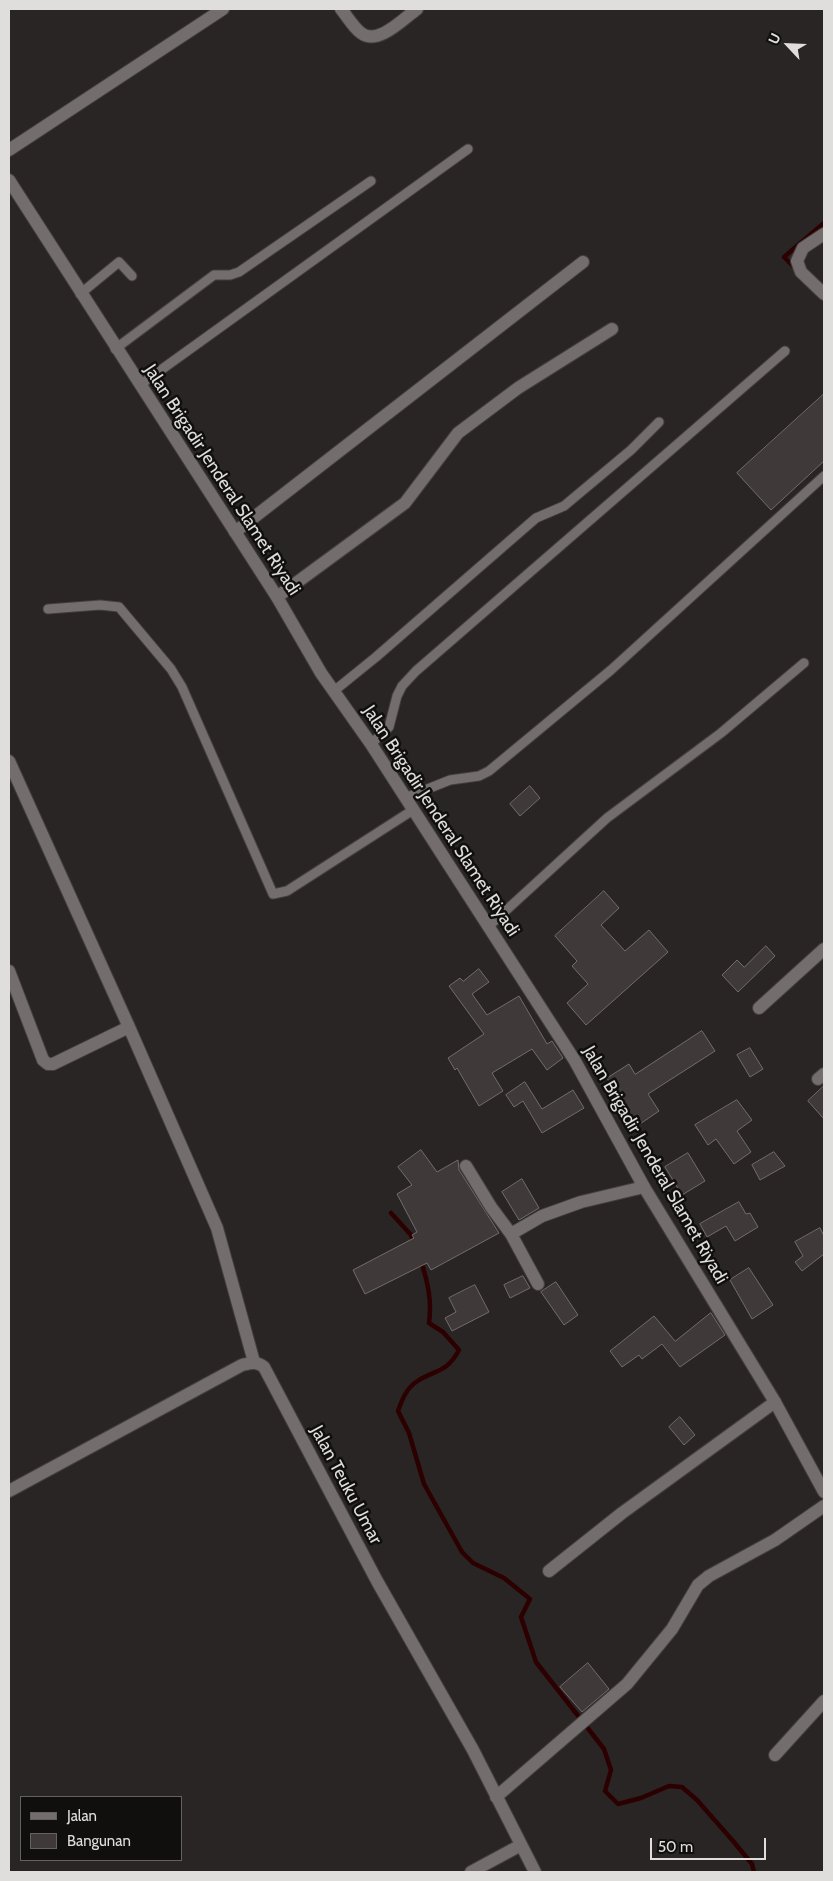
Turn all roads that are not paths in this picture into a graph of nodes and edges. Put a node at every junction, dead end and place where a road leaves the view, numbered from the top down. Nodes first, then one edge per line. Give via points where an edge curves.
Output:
1 (223, 9) edge
2 (341, 9) edge
3 (417, 9) edge
4 (468, 149) dead end
5 (9, 150) edge
6 (9, 180) edge
7 (371, 181) dead end
8 (824, 234) edge
9 (583, 262) dead end
10 (132, 276) dead end
11 (80, 294) junction
12 (824, 294) edge
13 (612, 329) dead end
14 (115, 349) junction
15 (785, 352) dead end
16 (140, 384) junction
17 (659, 422) dead end
18 (824, 476) edge
19 (235, 532) junction
20 (276, 597) junction
21 (48, 609) dead end
22 (804, 663) dead end
23 (334, 691) junction
24 (371, 744) junction
25 (9, 761) edge
26 (12, 776) edge
27 (405, 798) junction
28 (413, 810) junction
29 (490, 926) junction
30 (823, 952) edge
31 (9, 971) edge
32 (759, 1008) dead end
33 (129, 1027) junction
34 (466, 1166) dead end
35 (644, 1187) junction
36 (511, 1234) junction
37 (538, 1284) dead end
38 (254, 1362) junction
39 (775, 1402) junction
40 (9, 1491) edge
41 (824, 1492) edge
42 (824, 1506) edge
43 (549, 1571) dead end
44 (824, 1701) edge
45 (775, 1755) dead end
46 (496, 1797) junction
47 (521, 1845) junction
48 (471, 1872) edge
49 (535, 1872) edge

1 - 5 street
2 - 3 street via 360,33 371,38 380,36
4 - 16 lane
6 - 11 street, Jalan Brigadir Jenderal Slamet Riyadi
7 - 14 lane via 239,272 214,275
8 - 12 street via 803,248 796,261 801,272
9 - 19 street
10 - 11 lane via 119,262
11 - 14 street, Jalan Brigadir Jenderal Slamet Riyadi
13 - 20 street via 477,418 446,447 405,502
14 - 16 street, Jalan Brigadir Jenderal Slamet Riyadi
15 - 24 lane via 416,671 397,696 389,727
16 - 19 street, Jalan Brigadir Jenderal Slamet Riyadi
17 - 23 lane via 564,506 536,518
18 - 27 lane via 611,670 489,771 479,776 450,780
19 - 20 street, Jalan Brigadir Jenderal Slamet Riyadi
20 - 23 street, Jalan Brigadir Jenderal Slamet Riyadi
21 - 28 lane via 100,605 120,607 171,669 182,687 273,894 287,890
22 - 29 lane via 722,733 607,818
23 - 24 street, Jalan Brigadir Jenderal Slamet Riyadi
24 - 27 street, Jalan Brigadir Jenderal Slamet Riyadi
25 - 26 street
26 - 33 street
27 - 28 street, Jalan Brigadir Jenderal Slamet Riyadi
28 - 29 street, Jalan Brigadir Jenderal Slamet Riyadi
29 - 35 street, Jalan Brigadir Jenderal Slamet Riyadi via 575,1061
30 - 32 street
31 - 33 street via 43,1060 48,1064
33 - 38 street via 217,1228
34 - 36 street via 490,1207
35 - 36 street via 581,1202 542,1216
35 - 39 street, Jalan Brigadir Jenderal Slamet Riyadi
36 - 37 street
38 - 40 street via 242,1365
38 - 46 street, Jalan Teuku Umar via 264,1367
39 - 41 street, Jalan Brigadir Jenderal Slamet Riyadi
39 - 43 street via 622,1513
42 - 46 street via 775,1540 698,1585 672,1629 627,1684
44 - 45 street
46 - 47 street, Jalan Teuku Umar
47 - 48 street
47 - 49 street, Jalan Teuku Umar

